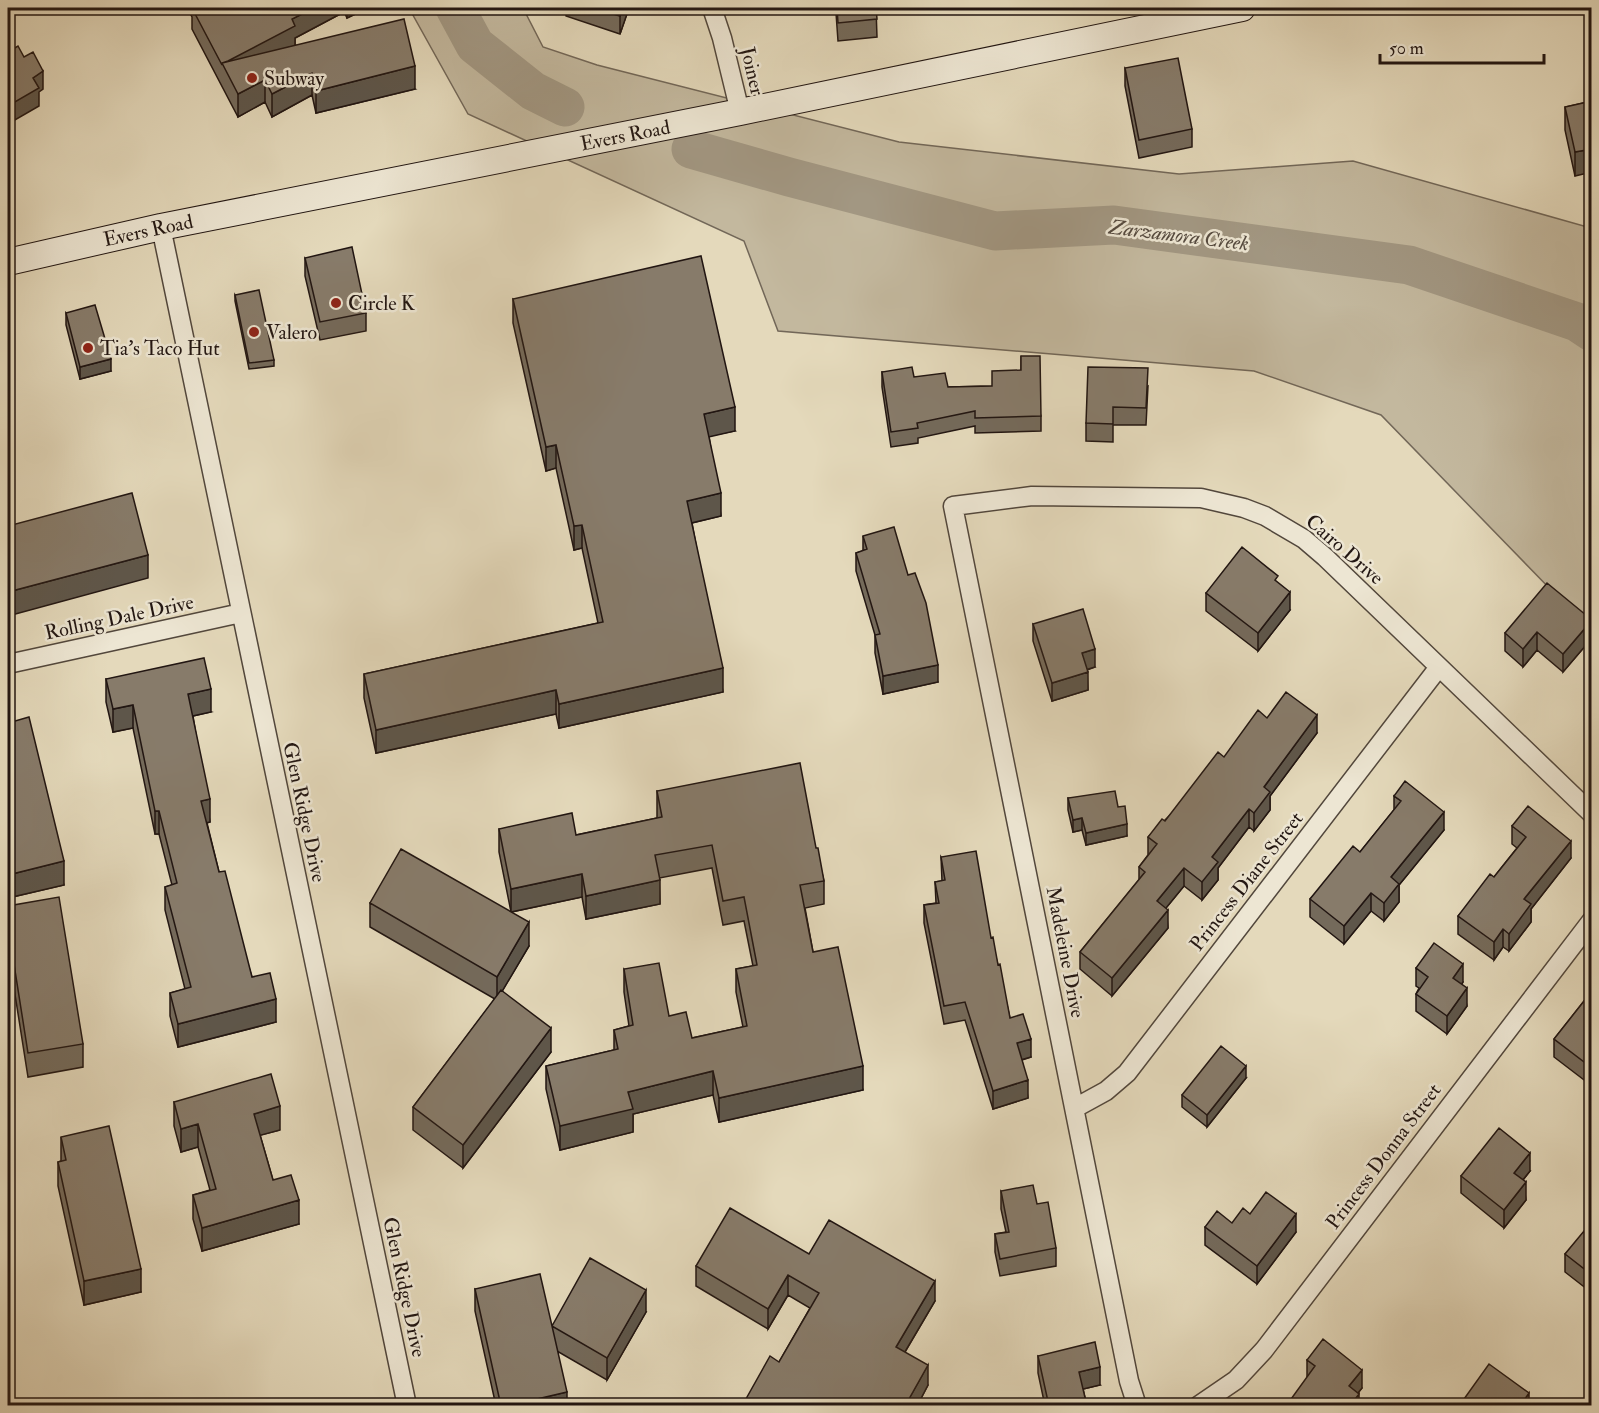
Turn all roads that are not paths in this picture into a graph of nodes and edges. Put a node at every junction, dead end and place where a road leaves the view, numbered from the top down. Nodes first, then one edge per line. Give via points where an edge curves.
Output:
1 (712, 8) edge
2 (1242, 8) edge
3 (740, 112) junction
4 (161, 227) junction
5 (8, 262) edge
6 (953, 506) joint
7 (241, 613) junction
8 (8, 664) edge
9 (1439, 667) junction
10 (1592, 814) edge
11 (1592, 920) edge
12 (1075, 1108) junction
13 (407, 1406) edge
14 (1137, 1406) edge
15 (1198, 1406) edge

1 - 3 street, Joiner
2 - 3 main road, Evers Road
3 - 4 main road, Evers Road
4 - 5 main road, Evers Road
4 - 7 street, Glen Ridge Drive
6 - 9 street, Cairo Drive via 1032,496 1201,498 1244,508 1304,539
6 - 12 street, Madeleine Drive
7 - 8 street, Rolling Dale Drive
7 - 13 street, Glen Ridge Drive
9 - 10 street, Cairo Drive
9 - 12 street, Princess Diane Street via 1127,1073 1106,1091
11 - 15 street, Princess Donna Street via 1264,1350 1236,1380
12 - 14 street, Madeleine Drive

